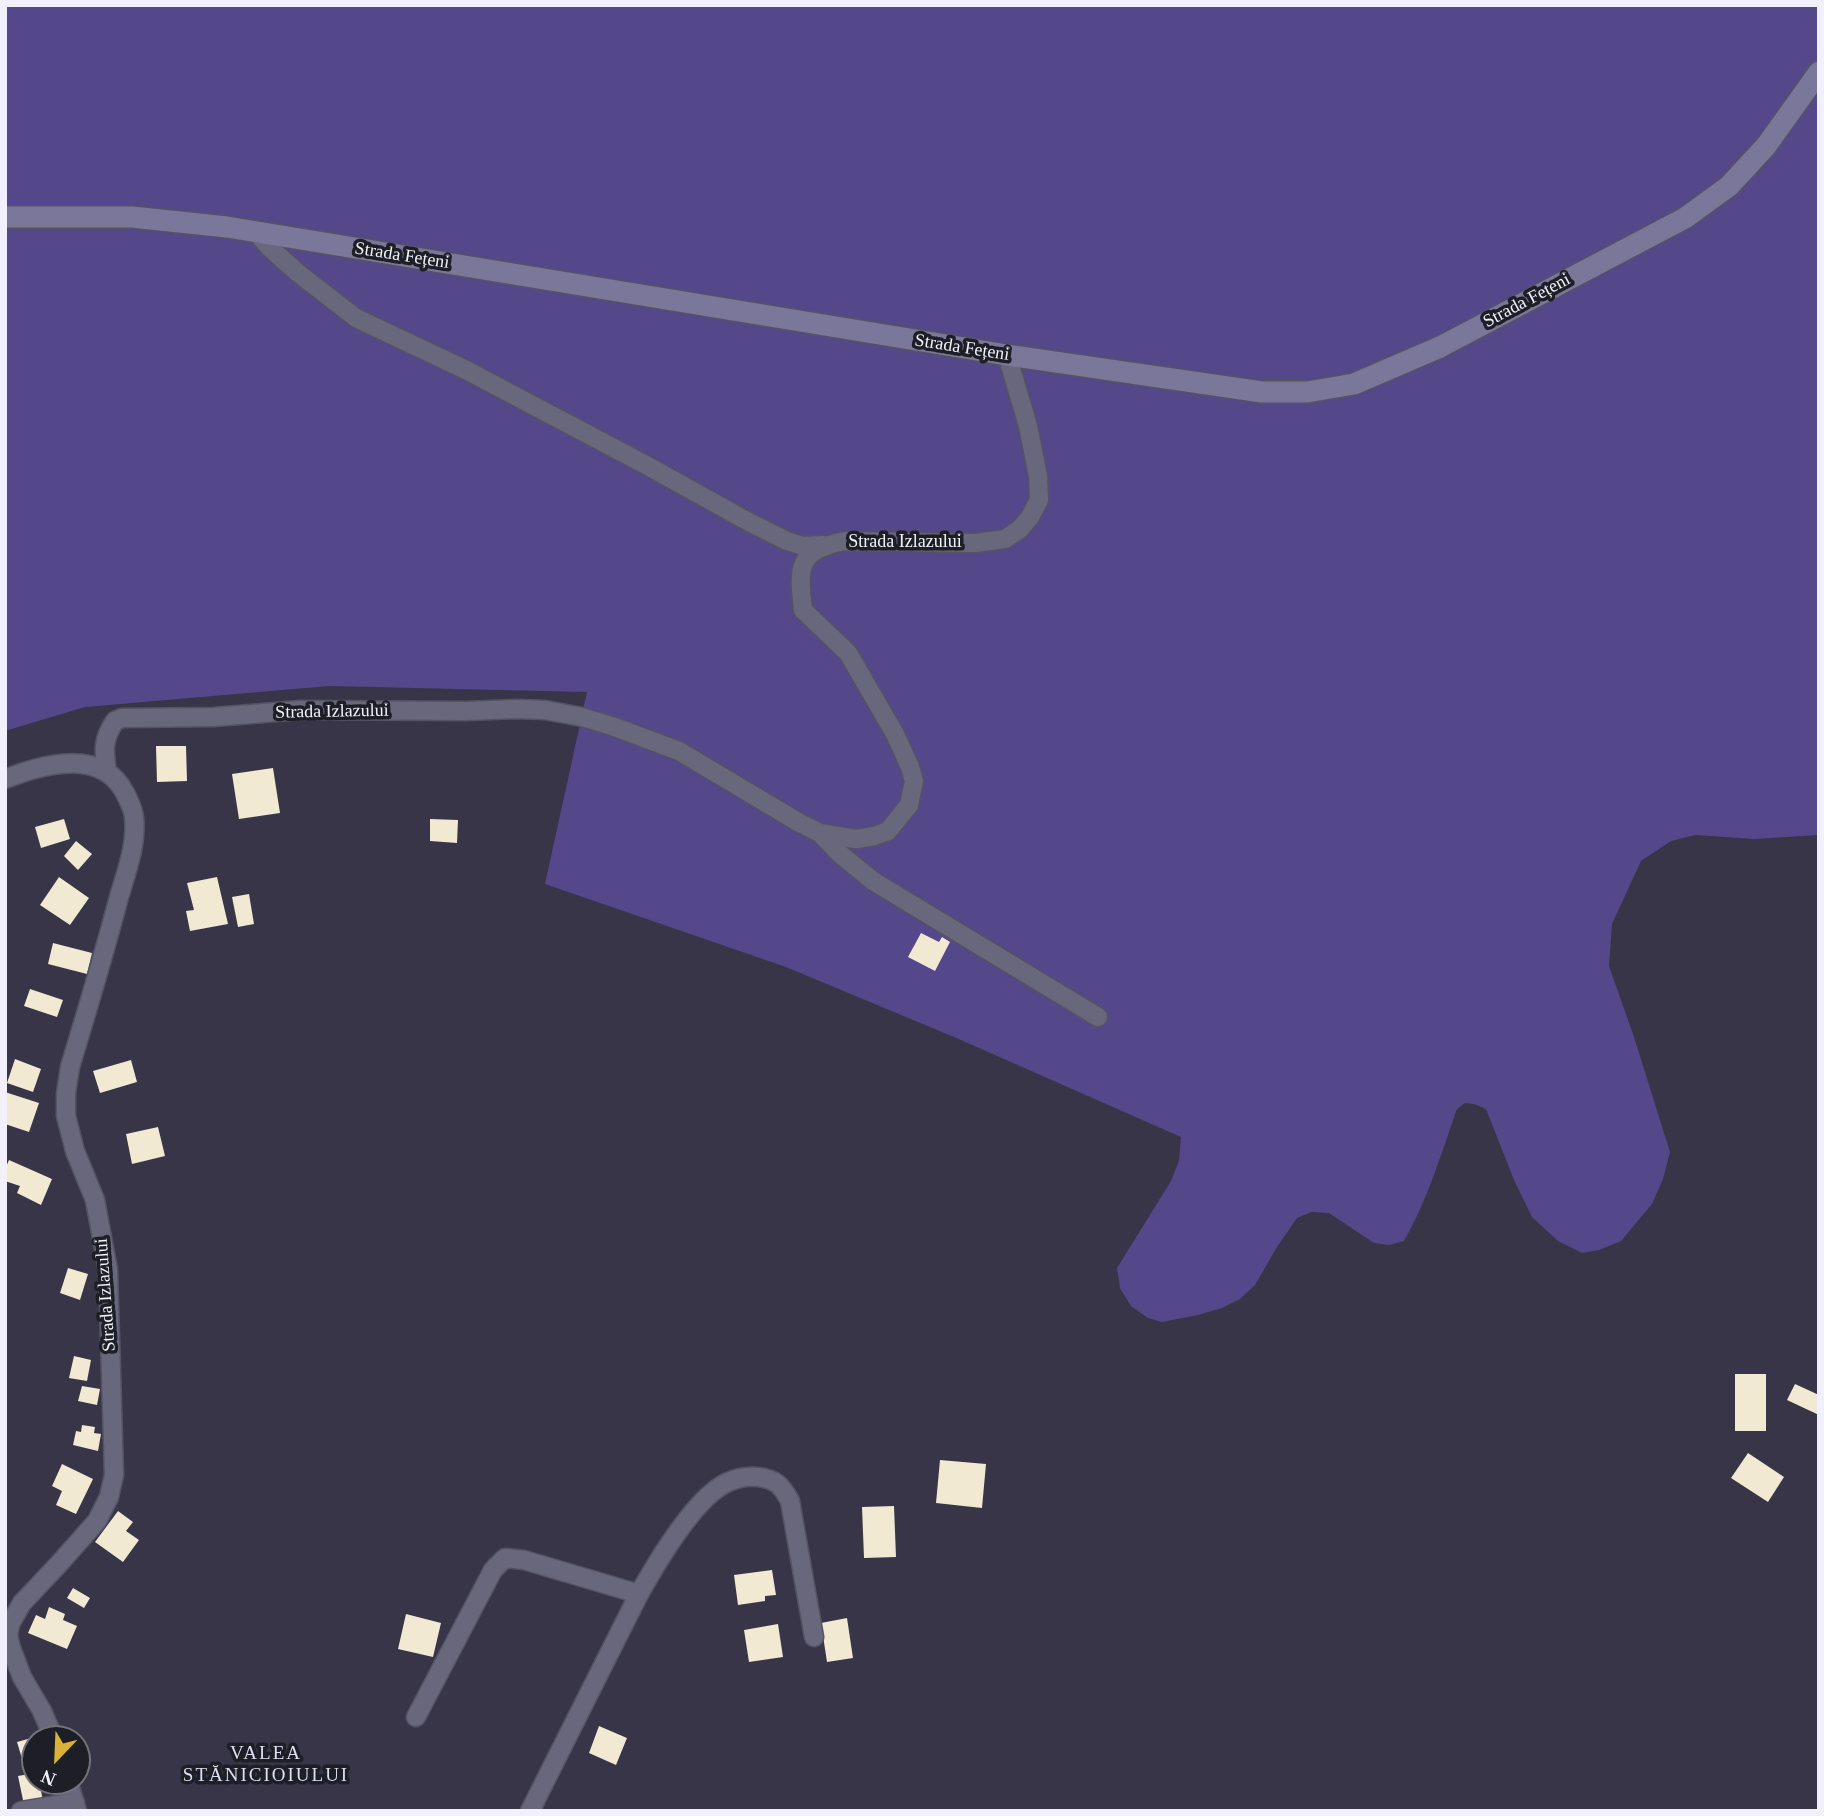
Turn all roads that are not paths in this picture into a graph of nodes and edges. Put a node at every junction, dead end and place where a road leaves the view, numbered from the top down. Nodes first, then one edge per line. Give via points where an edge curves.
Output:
1 (1819, 72) edge
2 (5, 217) edge
3 (255, 231) junction
4 (1007, 355) junction
5 (824, 545) junction
6 (107, 773) junction
7 (5, 779) edge
8 (820, 833) junction
9 (1098, 1017) dead end
10 (639, 1594) junction
11 (814, 1637) dead end
12 (416, 1717) dead end
13 (48, 1725) edge
14 (76, 1806) edge
15 (21, 1811) edge
16 (530, 1811) edge

1 - 4 street, Strada Fețeni via 1766,146 1729,186 1685,218 1440,347 1354,384 1307,393 1262,392
2 - 3 street, Strada Fețeni via 132,217
3 - 4 street, Strada Fețeni
3 - 5 street via 355,318 488,381 787,541
4 - 5 street, Strada Izlazului via 1038,476 1039,500 1020,529 1004,539 975,543 845,541
5 - 8 street, Strada Izlazului via 807,557 800,572 803,610 848,653 895,734 914,781 909,806 888,831 856,839
6 - 7 street via 84,763 28,770
6 - 8 street, Strada Izlazului via 105,738 122,718 204,718 301,710 545,710 612,726 679,751
6 - 13 street, Strada Izlazului via 121,785 130,802 135,818 133,837 70,1067 66,1116 95,1199 108,1270 114,1475 97,1521 22,1603 10,1624 10,1648
8 - 9 street via 873,881
10 - 11 street via 706,1498 726,1483 748,1476 768,1478 783,1488 790,1502
10 - 12 street via 524,1560 505,1559 493,1570
10 - 16 street
14 - 15 street

